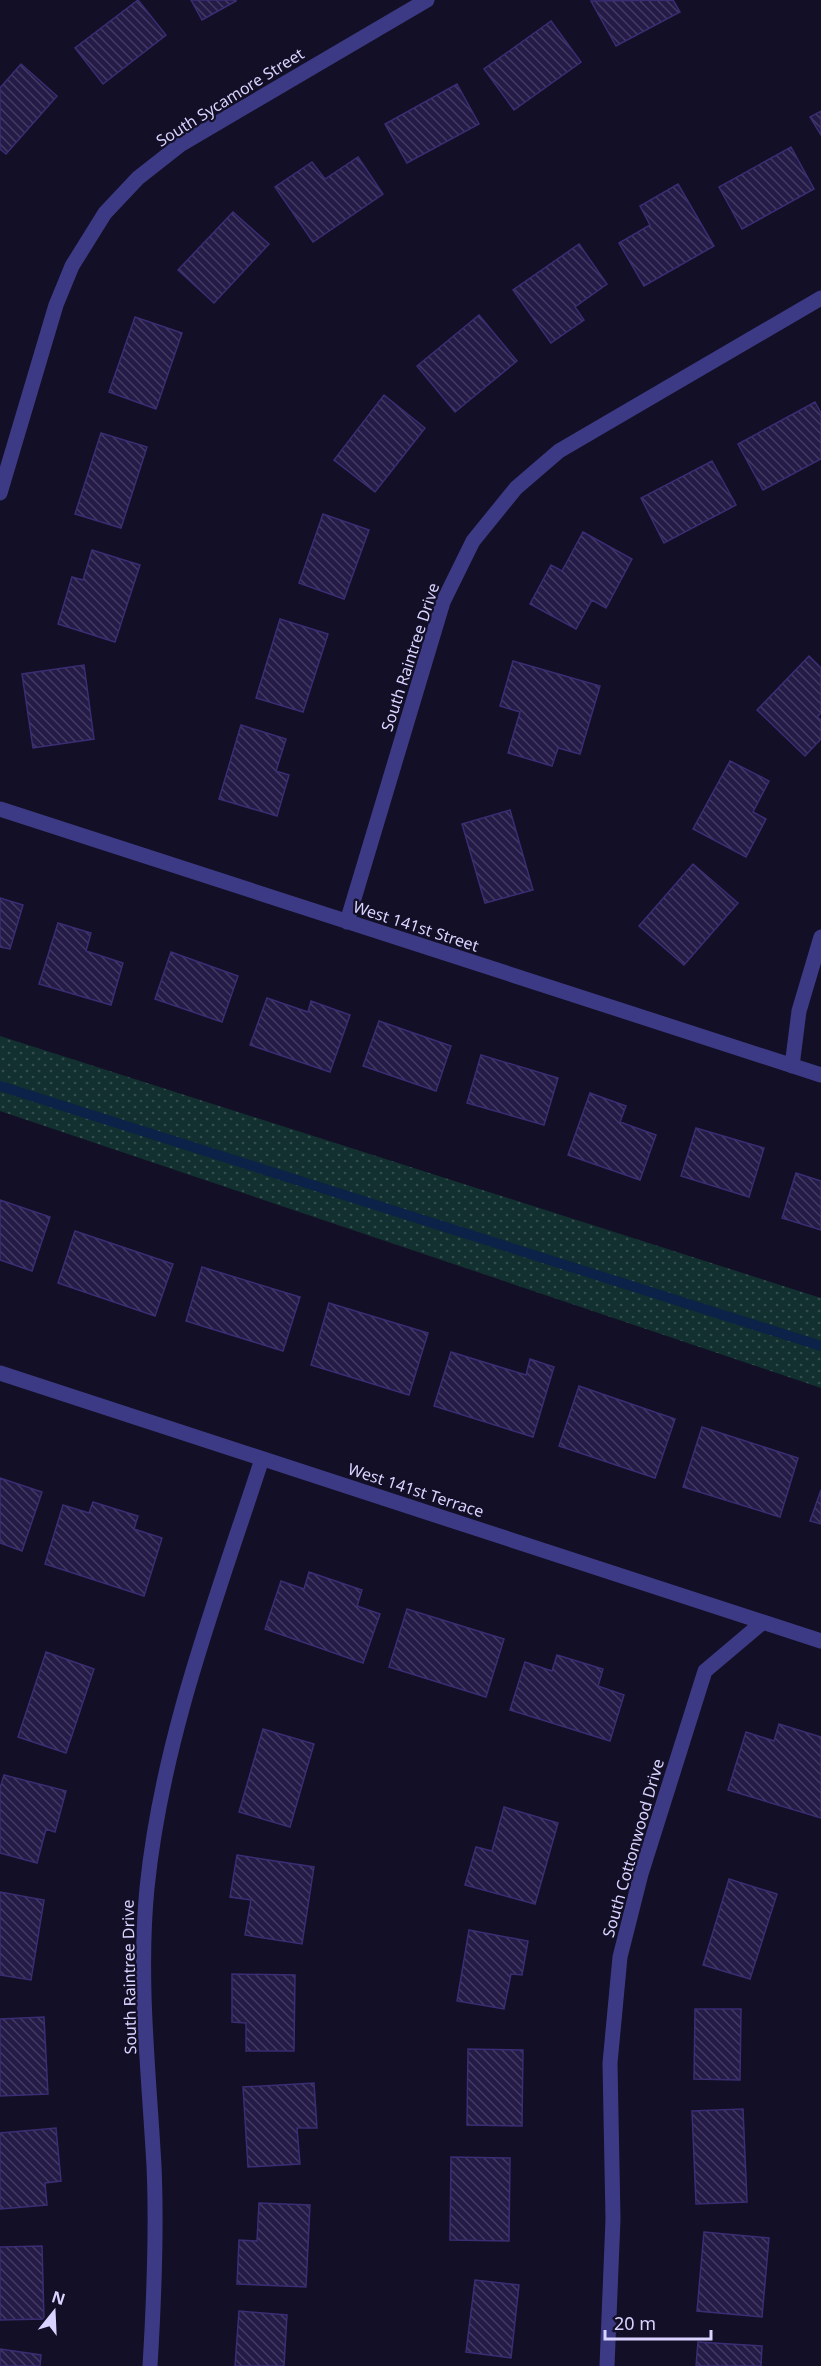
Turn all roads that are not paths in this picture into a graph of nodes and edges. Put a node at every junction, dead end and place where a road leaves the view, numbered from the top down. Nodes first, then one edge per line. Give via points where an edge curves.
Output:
1 (427, 0) edge
2 (821, 298) edge
3 (0, 493) edge
4 (0, 809) edge
5 (347, 922) junction
6 (821, 937) edge
7 (792, 1066) junction
8 (821, 1076) edge
9 (0, 1373) edge
10 (262, 1459) junction
11 (763, 1622) junction
12 (821, 1641) edge
13 (150, 2366) edge
14 (607, 2366) edge

1 - 3 street, South Sycamore Street via 180,146 138,178 105,213 72,266 56,305
2 - 5 street, South Raintree Drive via 559,451 516,488 473,541 443,602
4 - 5 street, West 141st Street
5 - 7 street, West 141st Street
6 - 7 street via 799,1011
7 - 8 street, West 141st Street
9 - 10 street, West 141st Terrace
10 - 11 street, West 141st Terrace
10 - 13 street, South Raintree Drive via 185,1695 161,1788 147,1890 144,1982 154,2170
11 - 12 street, West 141st Terrace
11 - 14 street, South Cottonwood Drive via 705,1671 641,1874 621,1957 610,2062 613,2219

